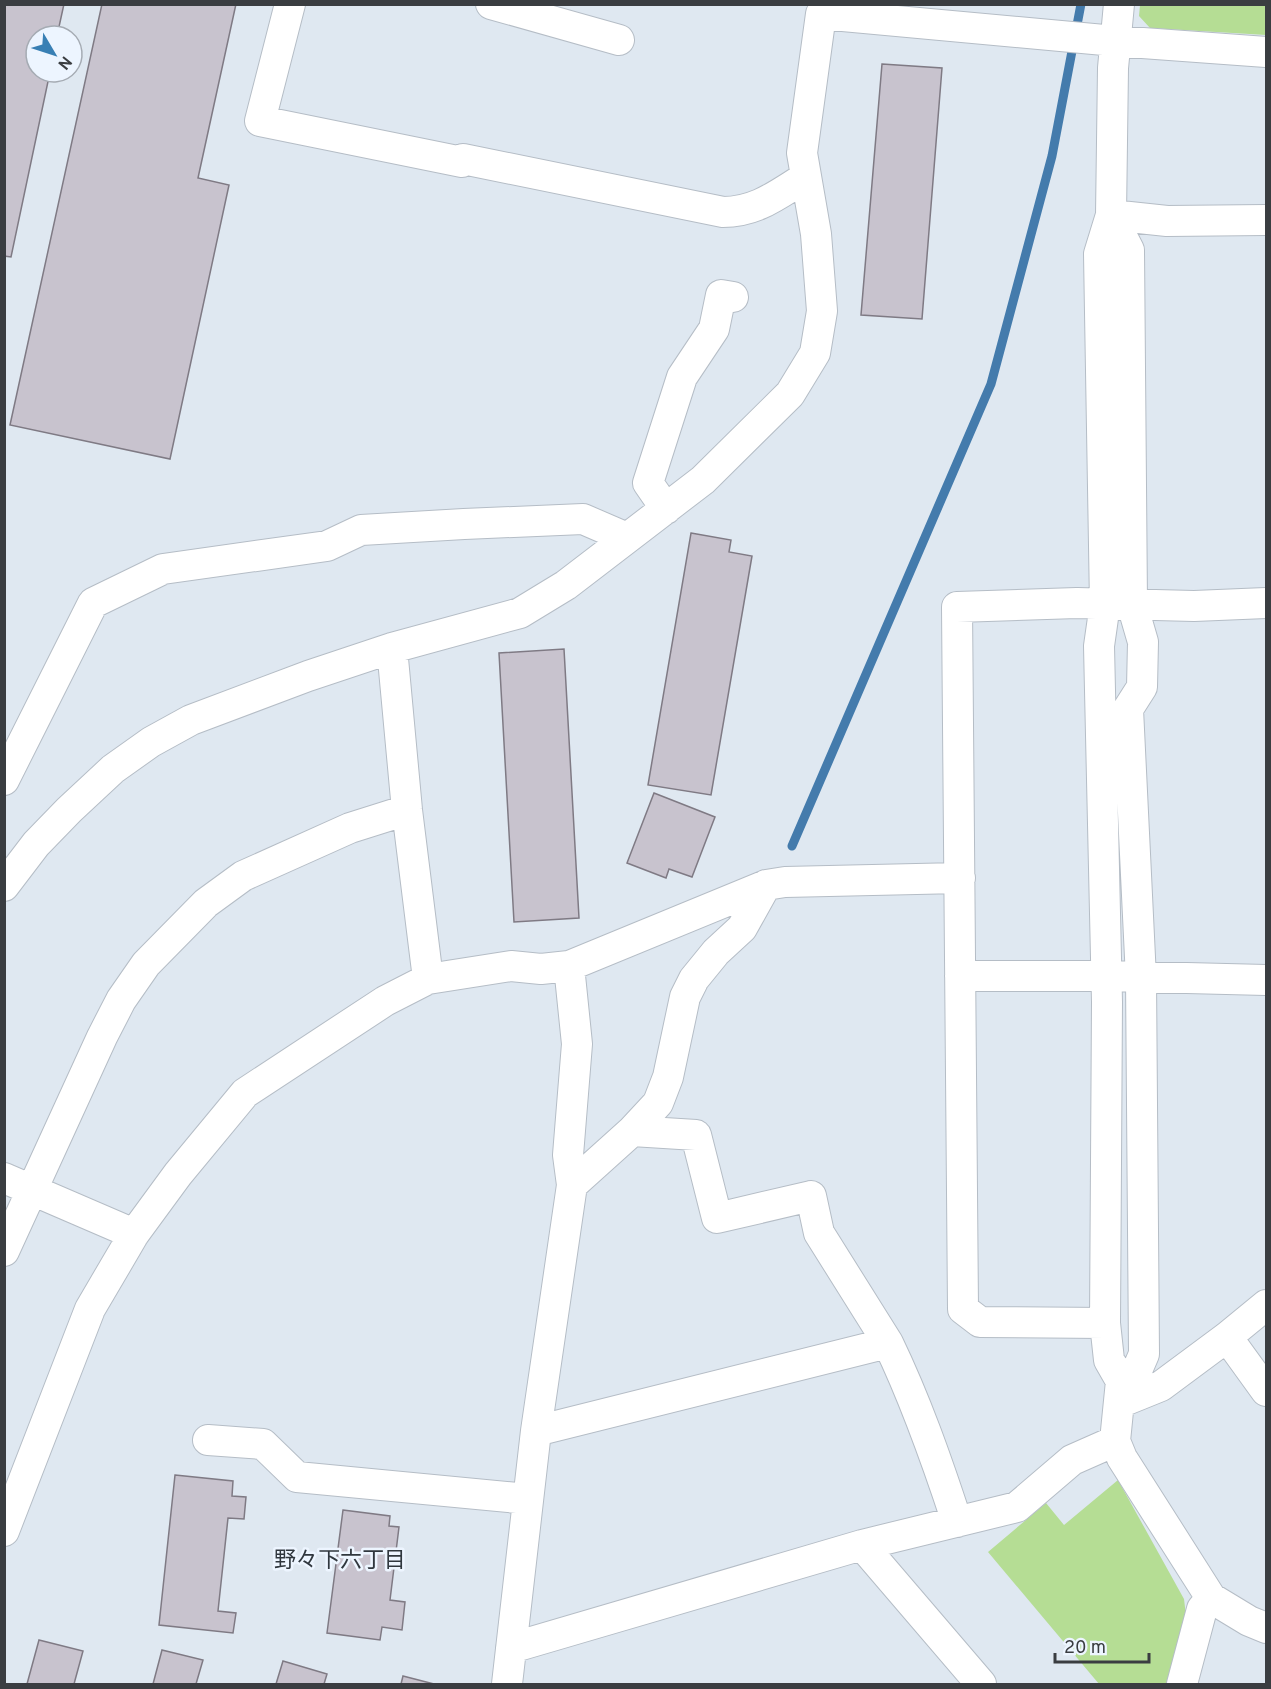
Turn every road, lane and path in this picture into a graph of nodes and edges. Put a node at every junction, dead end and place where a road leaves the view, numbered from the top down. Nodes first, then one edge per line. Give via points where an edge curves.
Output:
1 (290, 4) edge
2 (491, 4) edge
3 (1119, 4) edge
4 (822, 9) edge
5 (619, 40) dead end
6 (1115, 41) junction
7 (1266, 52) edge
8 (806, 177) junction
9 (1111, 215) junction
10 (1266, 220) edge
11 (733, 297) dead end
12 (666, 508) junction
13 (627, 538) junction
14 (1266, 603) edge
15 (1118, 604) junction
16 (392, 648) junction
17 (4, 780) edge
18 (407, 810) junction
19 (960, 878) junction
20 (766, 885) junction
21 (4, 886) edge
22 (568, 966) junction
23 (960, 976) junction
24 (1107, 976) junction
25 (1141, 978) junction
26 (428, 979) junction
27 (1266, 980) edge
28 (632, 1131) junction
29 (4, 1178) edge
30 (572, 1185) junction
31 (31, 1190) junction
32 (134, 1234) junction
33 (4, 1251) edge
34 (1266, 1305) edge
35 (1105, 1323) junction
36 (1227, 1338) junction
37 (888, 1343) junction
38 (1266, 1391) edge
39 (1120, 1392) junction
40 (536, 1431) junction
41 (208, 1440) dead end
42 (1115, 1442) junction
43 (528, 1499) junction
44 (957, 1522) junction
45 (4, 1531) edge
46 (862, 1545) junction
47 (1211, 1598) junction
48 (1266, 1628) edge
49 (511, 1648) junction
50 (507, 1684) edge
51 (981, 1684) edge
52 (1182, 1684) edge

1 - 8 street via 260,121 723,212 755,207
2 - 5 street
3 - 6 street
4 - 6 street
4 - 8 street via 802,153
6 - 7 street
6 - 9 street
8 - 12 street via 816,234 822,311 815,353 790,394 703,480
9 - 10 street via 1167,221
9 - 15 street via 1099,254
11 - 12 street via 722,296 714,329 682,376 648,483
12 - 13 street
13 - 16 street via 566,585 520,613
13 - 17 street via 583,519 361,530 327,546 163,569 93,603
14 - 15 street
15 - 19 street via 957,607
15 - 24 street via 1099,646
15 - 25 street via 1143,642 1142,687 1128,709
16 - 18 street
16 - 21 street via 237,702 191,720 151,742 113,769 69,810
18 - 26 street
18 - 31 street via 350,828 243,876 177,931 146,964 121,1000
19 - 20 street
19 - 23 street
20 - 22 street
20 - 28 street via 742,928 694,979 685,997 668,1077 658,1103
22 - 26 street via 511,966
22 - 30 street via 577,1044 568,1155
23 - 24 street
23 - 35 street via 963,1309 980,1322
24 - 25 street
24 - 35 street
25 - 27 street
25 - 39 street via 1144,1354
26 - 32 street via 385,1001 245,1093
28 - 30 street
28 - 37 street via 696,1135 717,1218 811,1196 819,1233
29 - 31 street
30 - 40 street
31 - 32 street
31 - 33 street
32 - 45 street via 90,1309
34 - 36 street
35 - 39 street via 1109,1359
36 - 38 street
36 - 39 street via 1161,1386
37 - 40 street
37 - 44 street via 931,1444
39 - 42 street
40 - 43 street
41 - 43 street via 263,1444 297,1478
42 - 44 street via 1072,1460 1017,1507
42 - 47 street
43 - 49 street
44 - 46 street
46 - 49 street
46 - 51 street
47 - 48 street
47 - 52 street via 1202,1609
49 - 50 street

